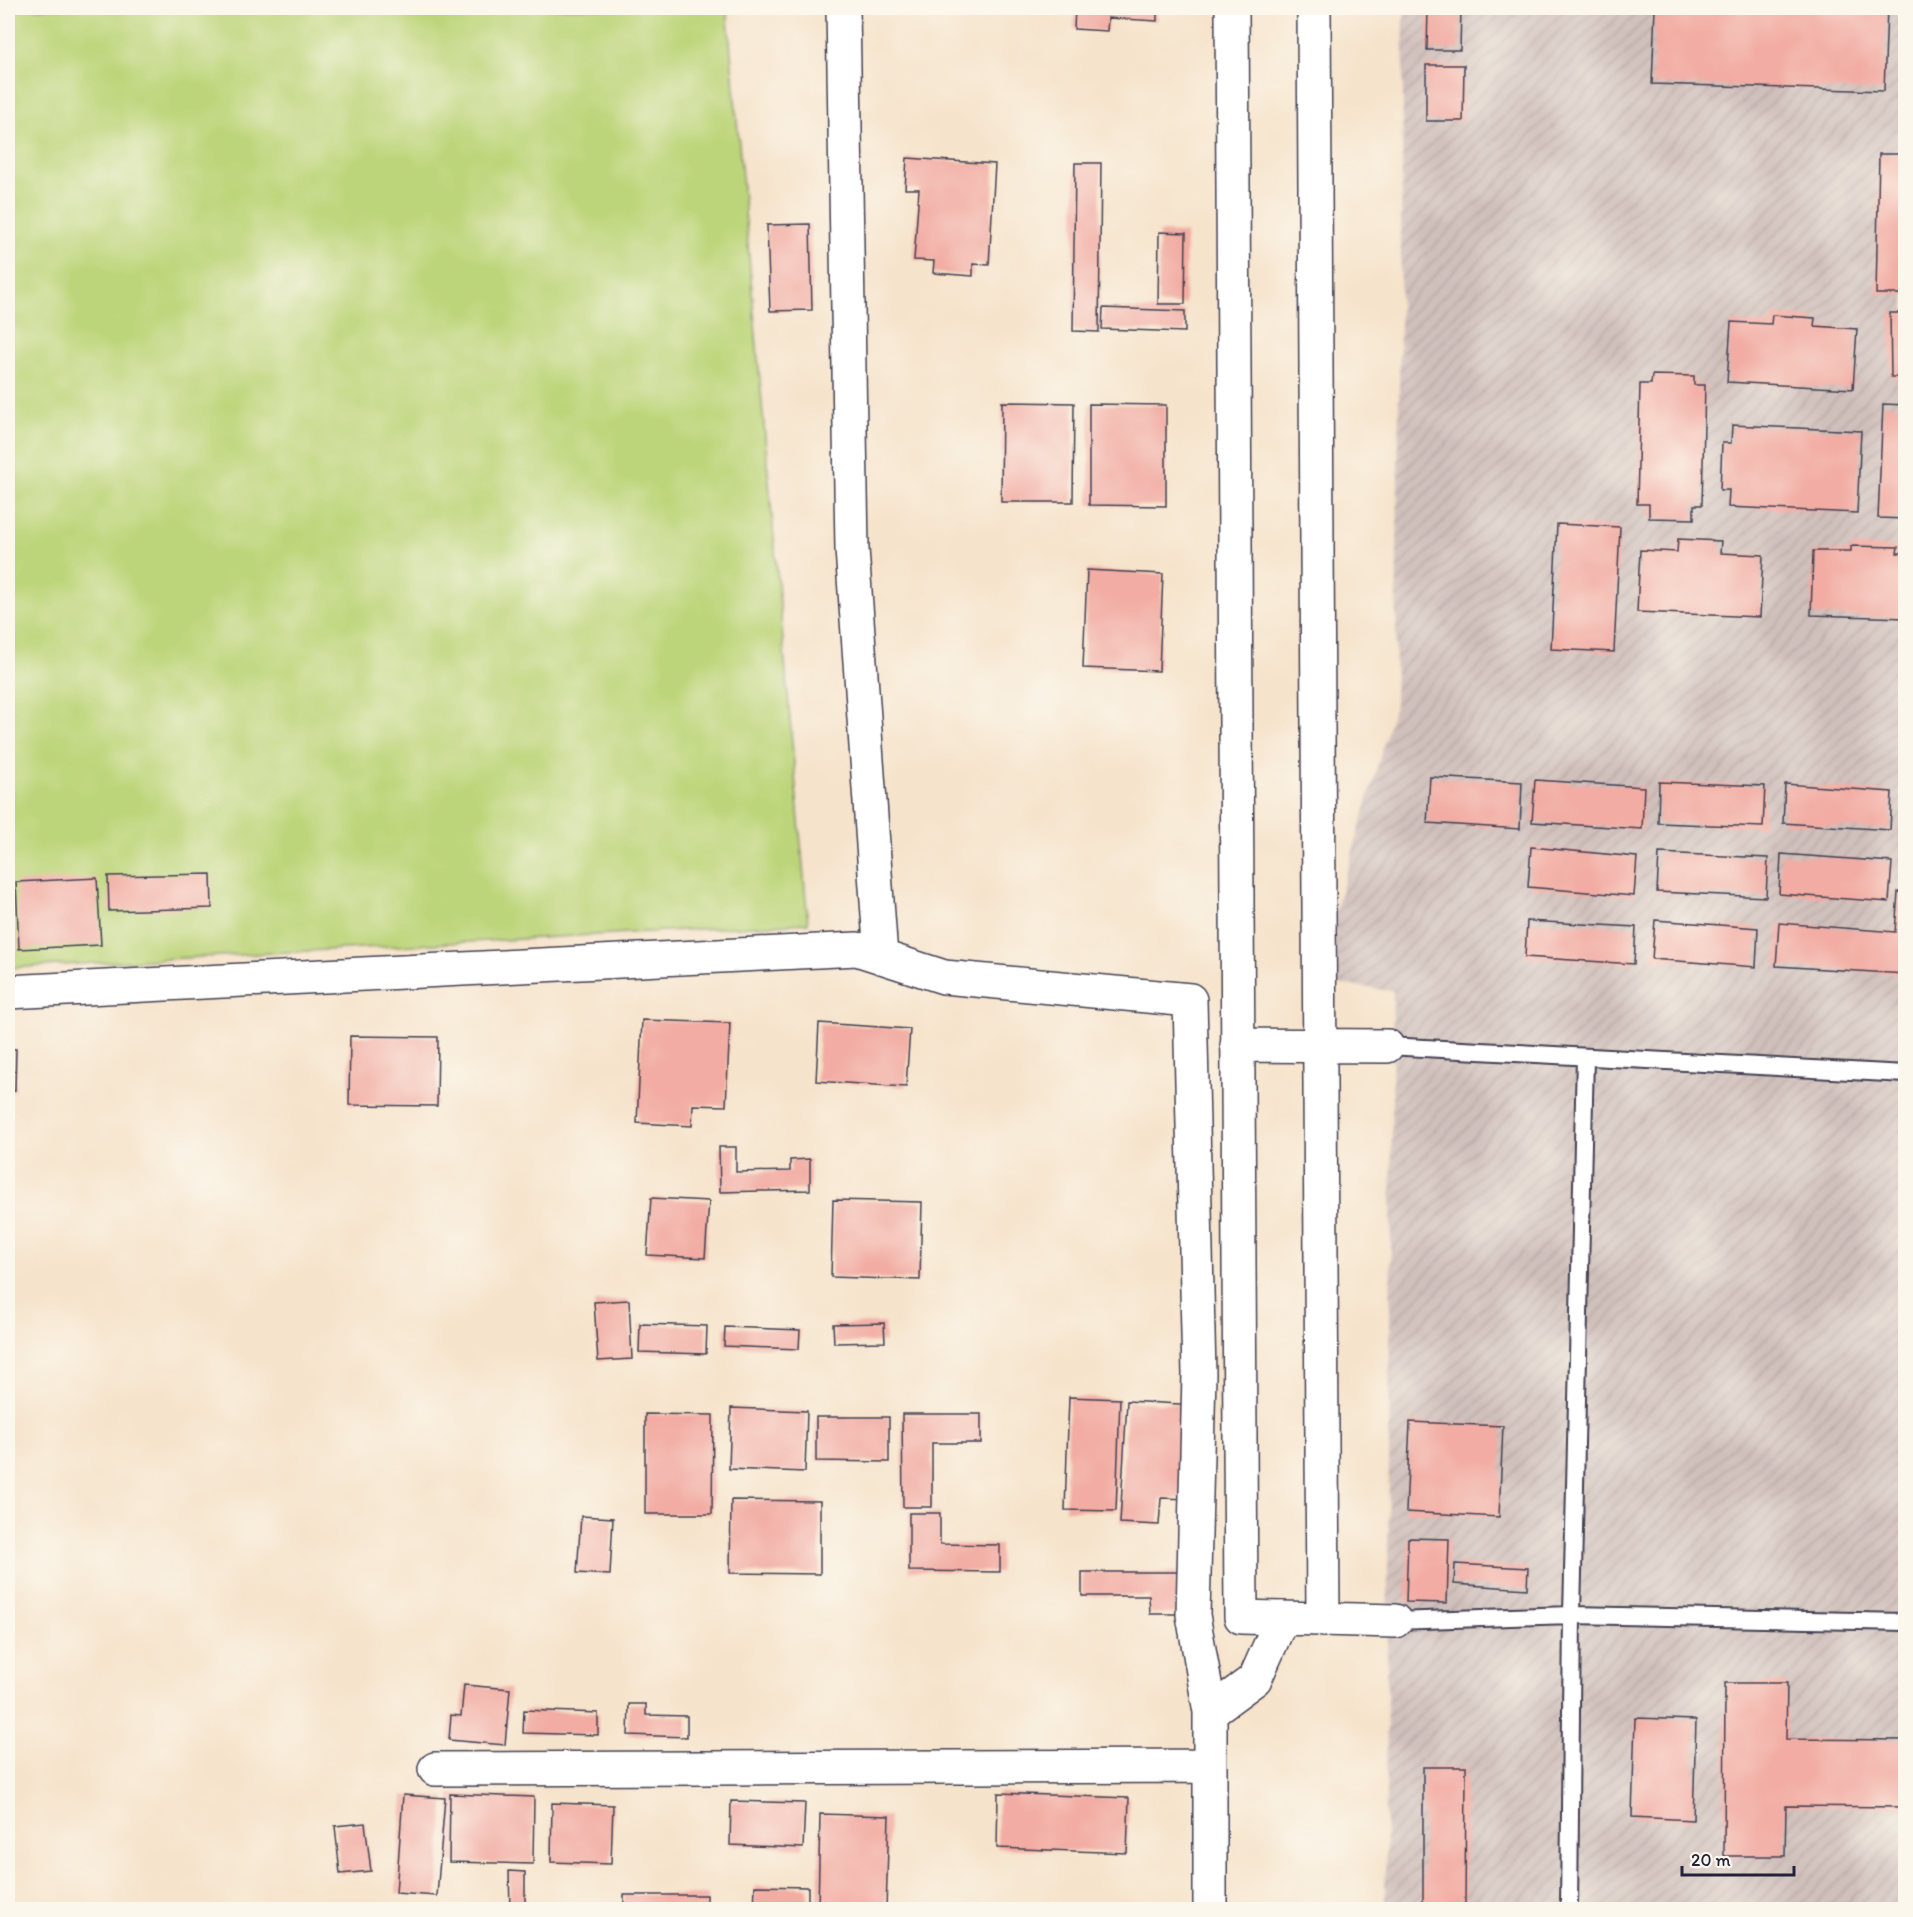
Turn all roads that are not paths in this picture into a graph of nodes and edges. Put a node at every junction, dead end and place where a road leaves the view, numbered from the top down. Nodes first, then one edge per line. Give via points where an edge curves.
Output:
1 (843, 8) edge
2 (1232, 8) edge
3 (1314, 8) edge
4 (881, 957) junction
5 (8, 992) edge
6 (1237, 1045) junction
7 (1320, 1046) junction
8 (1387, 1046) joint
9 (1585, 1057) junction
10 (1905, 1074) edge
11 (1572, 1615) junction
12 (1282, 1618) junction
13 (1323, 1620) junction
14 (1395, 1621) joint
15 (1905, 1622) edge
16 (1210, 1712) junction
17 (1210, 1766) junction
18 (435, 1769) dead end
19 (1210, 1910) edge
20 (1569, 1910) edge

1 - 4 street via 852,549
2 - 6 street
3 - 7 street
4 - 5 street via 857,949
4 - 16 street via 944,977 1190,1000 1199,1374 1193,1615
6 - 7 street
6 - 12 street via 1241,1617
7 - 8 street
7 - 13 street
8 - 9 lane
9 - 10 lane
9 - 11 lane
11 - 14 lane
11 - 15 lane
11 - 20 lane
12 - 13 street
12 - 16 street via 1255,1679
13 - 14 street
16 - 17 street
17 - 18 street
17 - 19 street

